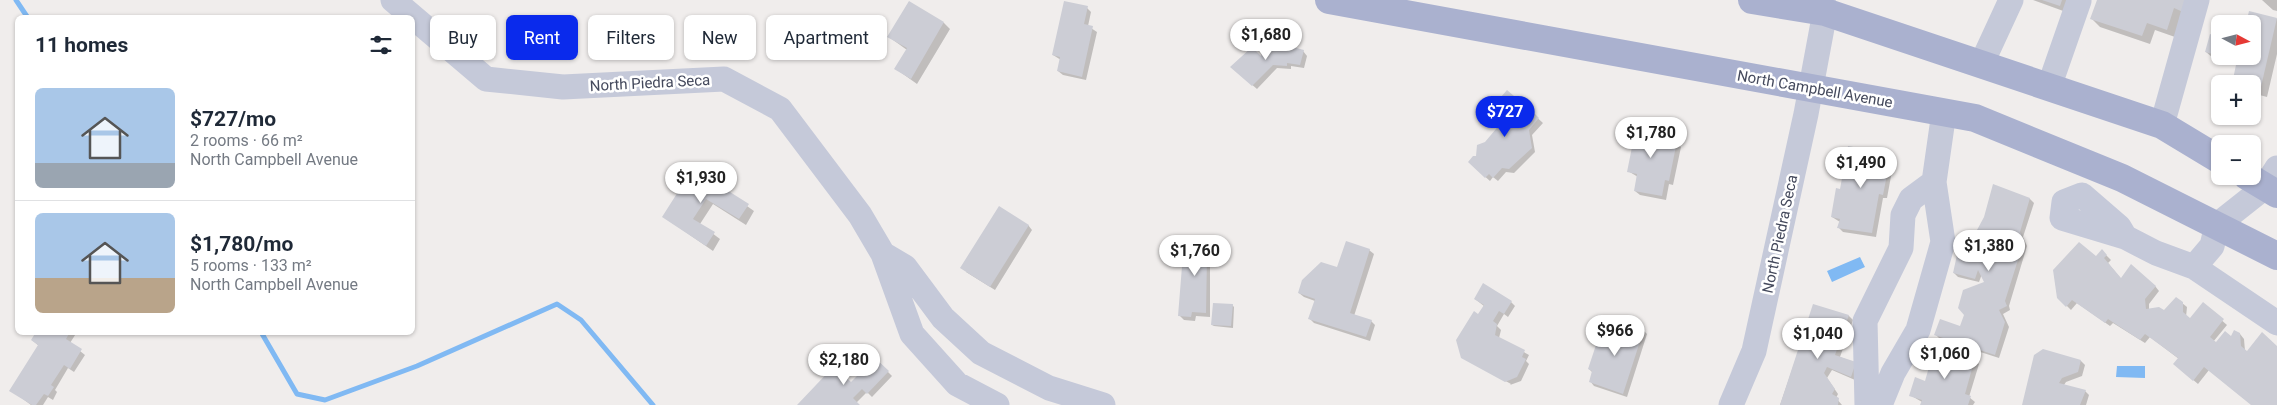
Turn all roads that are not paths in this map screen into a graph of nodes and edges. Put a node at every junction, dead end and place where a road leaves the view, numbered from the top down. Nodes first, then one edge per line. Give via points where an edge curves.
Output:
1 (393, 0) edge
2 (1328, 0) edge
3 (1752, 0) edge
4 (2011, 0) edge
5 (2197, 0) edge
6 (2079, 2) dead end
7 (1827, 4) edge
8 (1373, 5) edge
9 (411, 15) edge
10 (415, 19) edge
11 (1981, 64) junction
12 (2049, 87) junction
13 (1811, 89) junction
14 (1944, 112) junction
15 (2162, 125) junction
16 (2211, 155) edge
17 (2267, 181) edge
18 (1934, 182) junction
19 (2217, 225) junction
20 (2125, 237) dead end
21 (883, 254) junction
22 (2277, 256) edge
23 (2194, 267) junction
24 (2277, 323) edge
25 (997, 405) edge
26 (1103, 405) edge
27 (1731, 405) edge
28 (1866, 405) edge
29 (1880, 405) edge

1 - 9 street, North Piedra Seca
2 - 8 main road, North Campbell Avenue
3 - 7 main road
4 - 11 street
5 - 15 street
6 - 12 street
7 - 11 main road
7 - 13 street, North Piedra Seca
8 - 13 main road, North Campbell Avenue
10 - 21 street, North Piedra Seca via 486,79 563,87 724,79 780,110 860,215
11 - 12 main road
12 - 15 main road
13 - 14 main road, North Campbell Avenue
13 - 27 street, North Piedra Seca via 1754,351
14 - 18 street
14 - 19 main road, North Campbell Avenue via 1975,118 2122,178
15 - 16 main road
17 - 19 street
18 - 28 street via 1911,199 1903,215 1901,248 1865,321
18 - 29 street via 1943,242 1918,330 1893,373
19 - 22 main road, North Campbell Avenue
19 - 23 street via 2212,246
20 - 23 street
21 - 25 street, North Piedra Seca via 912,334 957,384
21 - 26 street, North Piedra Seca via 905,267 943,318 981,353 1049,388
23 - 24 street

